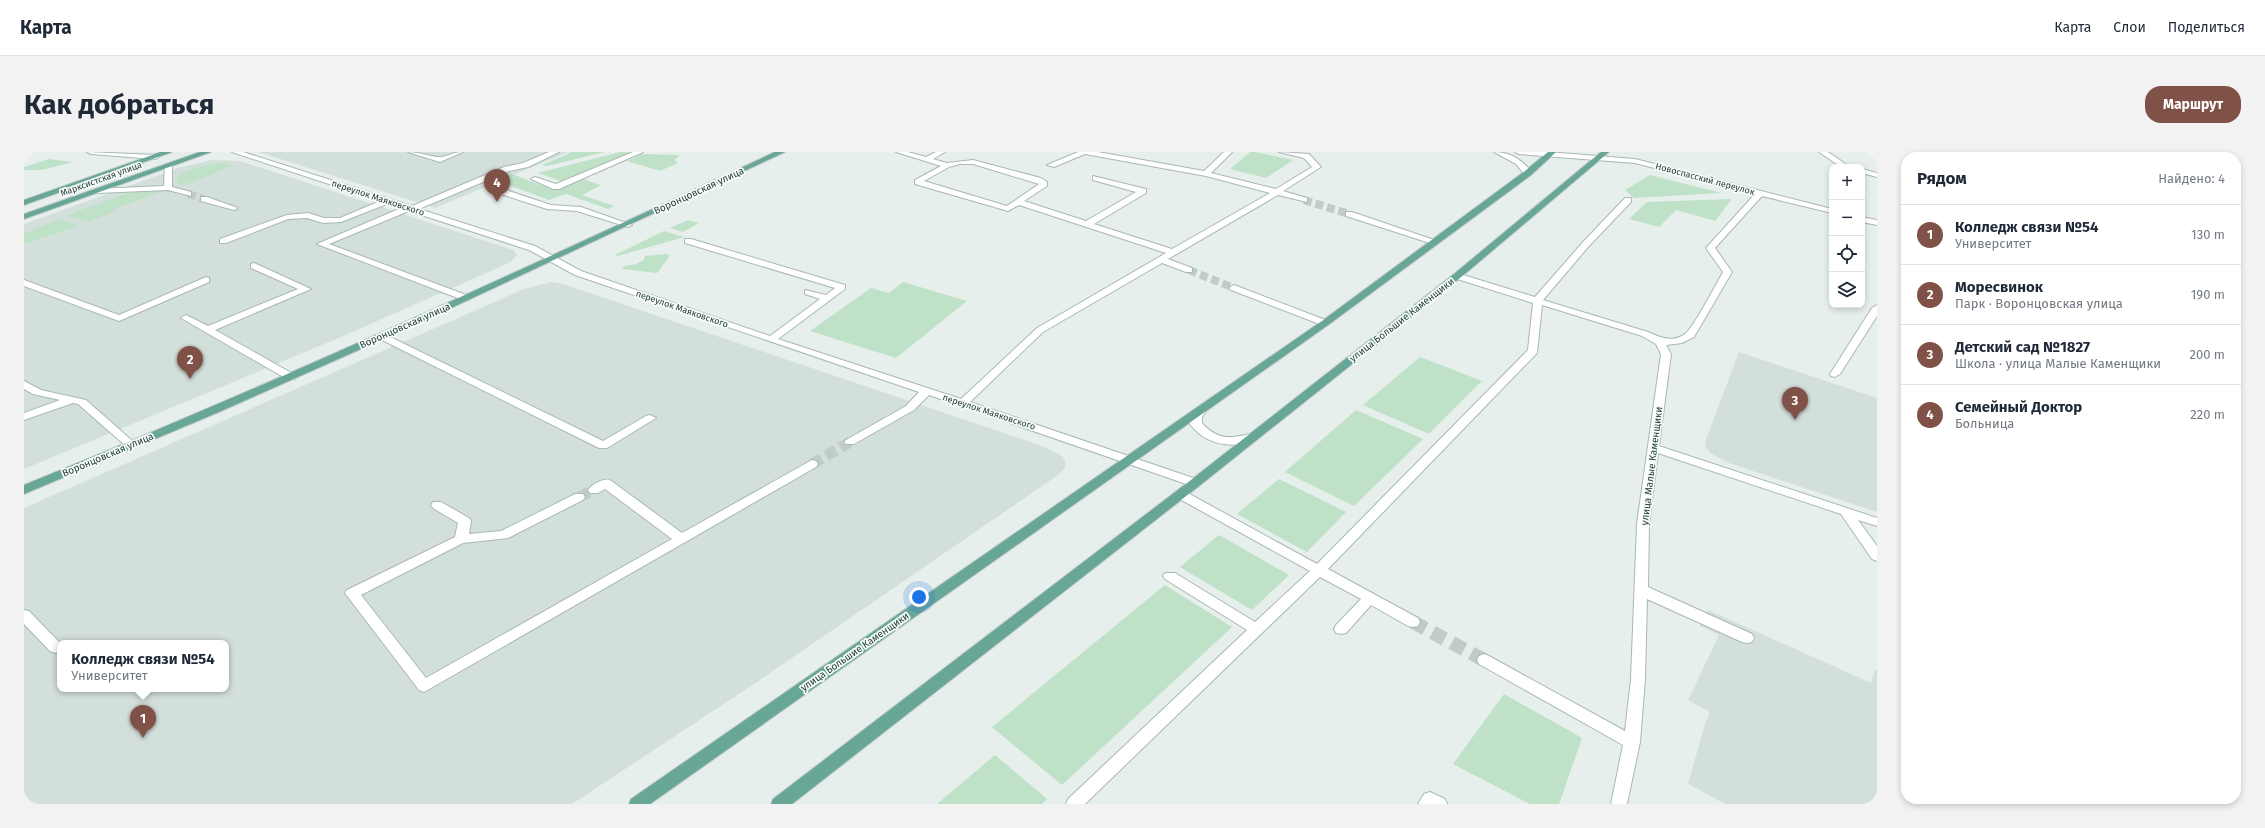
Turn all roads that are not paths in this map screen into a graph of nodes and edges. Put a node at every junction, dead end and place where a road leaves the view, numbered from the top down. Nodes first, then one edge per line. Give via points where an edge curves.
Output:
1 (91, 152) edge
2 (168, 152) edge
3 (207, 152) edge
4 (236, 152) edge
5 (412, 152) edge
6 (459, 152) edge
7 (555, 152) edge
8 (639, 152) edge
9 (781, 152) edge
10 (900, 152) edge
11 (941, 152) edge
12 (1085, 152) edge
13 (1123, 152) edge
14 (1228, 152) edge
15 (1283, 152) edge
16 (1498, 152) edge
17 (1519, 152) edge
18 (1622, 152) edge
19 (1823, 152) edge
20 (1550, 153) edge
21 (1602, 155) edge
22 (155, 157) junction
23 (1117, 158) junction
24 (927, 160) junction
25 (1841, 164) edge
26 (947, 165) junction
27 (1051, 165) dead end
28 (1651, 165) junction
29 (168, 166) junction
30 (1865, 172) edge
31 (1528, 173) junction
32 (1206, 174) junction
33 (1877, 175) edge
34 (1096, 178) dead end
35 (534, 179) dead end
36 (168, 188) junction
37 (494, 189) dead end
38 (97, 191) junction
39 (1276, 192) junction
40 (1760, 193) junction
41 (188, 194) tunnel mouth
42 (204, 199) tunnel mouth
43 (1304, 200) tunnel mouth
44 (1628, 200) dead end
45 (387, 201) junction
46 (1020, 202) junction
47 (24, 203) edge
48 (234, 208) dead end
49 (410, 208) junction
50 (1829, 211) edge
51 (1349, 214) tunnel mouth
52 (24, 217) edge
53 (1865, 220) edge
54 (1089, 223) junction
55 (1877, 223) edge
56 (628, 224) junction
57 (223, 241) dead end
58 (688, 241) dead end
59 (1436, 242) junction
60 (1172, 252) junction
61 (1159, 259) junction
62 (552, 260) junction
63 (254, 266) dead end
64 (1189, 270) tunnel mouth
65 (1457, 276) junction
66 (206, 280) dead end
67 (24, 282) edge
68 (1234, 288) tunnel mouth
69 (808, 292) dead end
70 (466, 298) junction
71 (827, 298) junction
72 (1538, 301) junction
73 (1877, 308) edge
74 (186, 318) dead end
75 (1325, 323) junction
76 (207, 330) junction
77 (382, 336) junction
78 (771, 340) junction
79 (1660, 342) junction
80 (1835, 374) dead end
81 (291, 377) junction
82 (24, 384) edge
83 (927, 391) junction
84 (72, 399) junction
85 (963, 403) junction
86 (1200, 410) junction
87 (24, 417) edge
88 (650, 418) dead end
89 (1254, 436) junction
90 (850, 442) tunnel mouth
91 (131, 445) junction
92 (1654, 448) junction
93 (1130, 459) junction
94 (812, 464) tunnel mouth
95 (1195, 483) junction
96 (24, 490) edge
97 (594, 490) tunnel mouth
98 (1180, 494) junction
99 (579, 497) tunnel mouth
100 (437, 505) dead end
101 (1846, 512) junction
102 (1877, 522) edge
103 (461, 539) junction
104 (681, 539) junction
105 (1877, 556) edge
106 (1320, 570) junction
107 (1170, 576) dead end
108 (1641, 590) junction
109 (1370, 598) junction
110 (24, 615) edge
111 (1413, 622) tunnel mouth
112 (1257, 630) junction
113 (1341, 630) dead end
114 (1747, 638) dead end
115 (55, 647) dead end
116 (1484, 660) tunnel mouth
117 (1632, 742) junction
118 (638, 804) edge
119 (779, 804) edge
120 (1074, 804) edge
121 (1426, 804) edge
122 (1439, 804) edge
123 (1619, 804) edge

1 - 22 street
2 - 22 main road, Марксистская улица
3 - 29 main road, Марксистская улица
4 - 45 street, переулок Маяковского
5 - 6 street via 440,160
7 - 49 street
8 - 35 street via 556,187
9 - 56 main road, Воронцовская улица
10 - 24 street
11 - 24 street
12 - 23 street
12 - 27 street
13 - 23 street
14 - 32 street
15 - 39 street via 1306,156 1317,167
16 - 31 street via 1514,159 1524,166
17 - 20 street, Новоспасский переулок
18 - 28 street
19 - 25 street
20 - 21 street, Новоспасский переулок
20 - 31 main road, улица Большие Каменщики
21 - 28 street, Новоспасский переулок
21 - 65 main road, улица Большие Каменщики
22 - 47 main road, Марксистская улица
23 - 32 street
24 - 26 street
26 - 46 street via 973,162 1038,180 1044,184
26 - 46 street via 918,182 1008,209
28 - 40 street, Новоспасский переулок
29 - 36 street
29 - 38 main road, Марксистская улица
30 - 33 street
31 - 59 main road, улица Большие Каменщики
32 - 39 street
34 - 54 street via 1143,191
36 - 38 street
36 - 41 street
37 - 56 street via 550,207 578,209
38 - 52 main road, Марксистская улица
39 - 43 street
39 - 60 street
40 - 50 street, Новоспасский переулок
40 - 79 street via 1710,248 1728,272 1692,335 1678,341
42 - 48 street
44 - 72 street via 1581,249
45 - 49 street, переулок Маяковского
45 - 57 street via 341,220 323,221 308,215 287,217
46 - 54 street
49 - 62 street, переулок Маяковского via 532,248
49 - 70 street via 321,244
51 - 59 street
53 - 55 street
54 - 60 street
56 - 62 main road, Воронцовская улица
58 - 71 street via 842,287
59 - 75 main road, улица Большие Каменщики
60 - 61 street
61 - 64 street
61 - 85 street via 1040,330
62 - 70 main road, Воронцовская улица
62 - 78 street, переулок Маяковского via 578,273
63 - 76 street via 306,289
65 - 72 street
65 - 89 main road, улица Большие Каменщики
66 - 67 street via 119,318
68 - 75 street
69 - 71 street
70 - 77 main road, Воронцовская улица
71 - 78 street
72 - 79 street via 1645,334
72 - 106 street via 1533,351
73 - 80 street
74 - 76 street
75 - 86 main road, улица Большие Каменщики
76 - 81 street
77 - 81 main road, Воронцовская улица
77 - 88 street via 603,446
78 - 83 street, переулок Маяковского
79 - 92 street, улица Малые Каменщики via 1666,354
81 - 91 main road, Воронцовская улица
82 - 84 street via 37,392
83 - 85 street, переулок Маяковского
83 - 90 street via 910,408
84 - 87 street
84 - 91 street via 82,402
85 - 93 street, переулок Маяковского
86 - 89 street via 1196,424 1210,436 1234,442
86 - 93 main road, улица Большие Каменщики
89 - 95 main road, улица Большие Каменщики
91 - 96 main road, Воронцовская улица
92 - 101 street
92 - 108 street, улица Малые Каменщики via 1643,524
93 - 95 street
93 - 118 main road, улица Большие Каменщики
94 - 104 street
95 - 98 main road, улица Большие Каменщики
97 - 104 street via 606,483
98 - 106 street
98 - 119 main road, улица Большие Каменщики
99 - 103 street via 503,535
100 - 103 street via 465,521
101 - 102 street
101 - 105 street
103 - 104 street via 352,594 424,686
106 - 109 street
106 - 112 street
107 - 112 street
108 - 114 street
108 - 117 street, улица Малые Каменщики via 1638,679
109 - 111 street
109 - 113 street
110 - 115 street
112 - 120 street
116 - 117 street
117 - 123 street, улица Малые Каменщики
121 - 122 street via 1430,799

